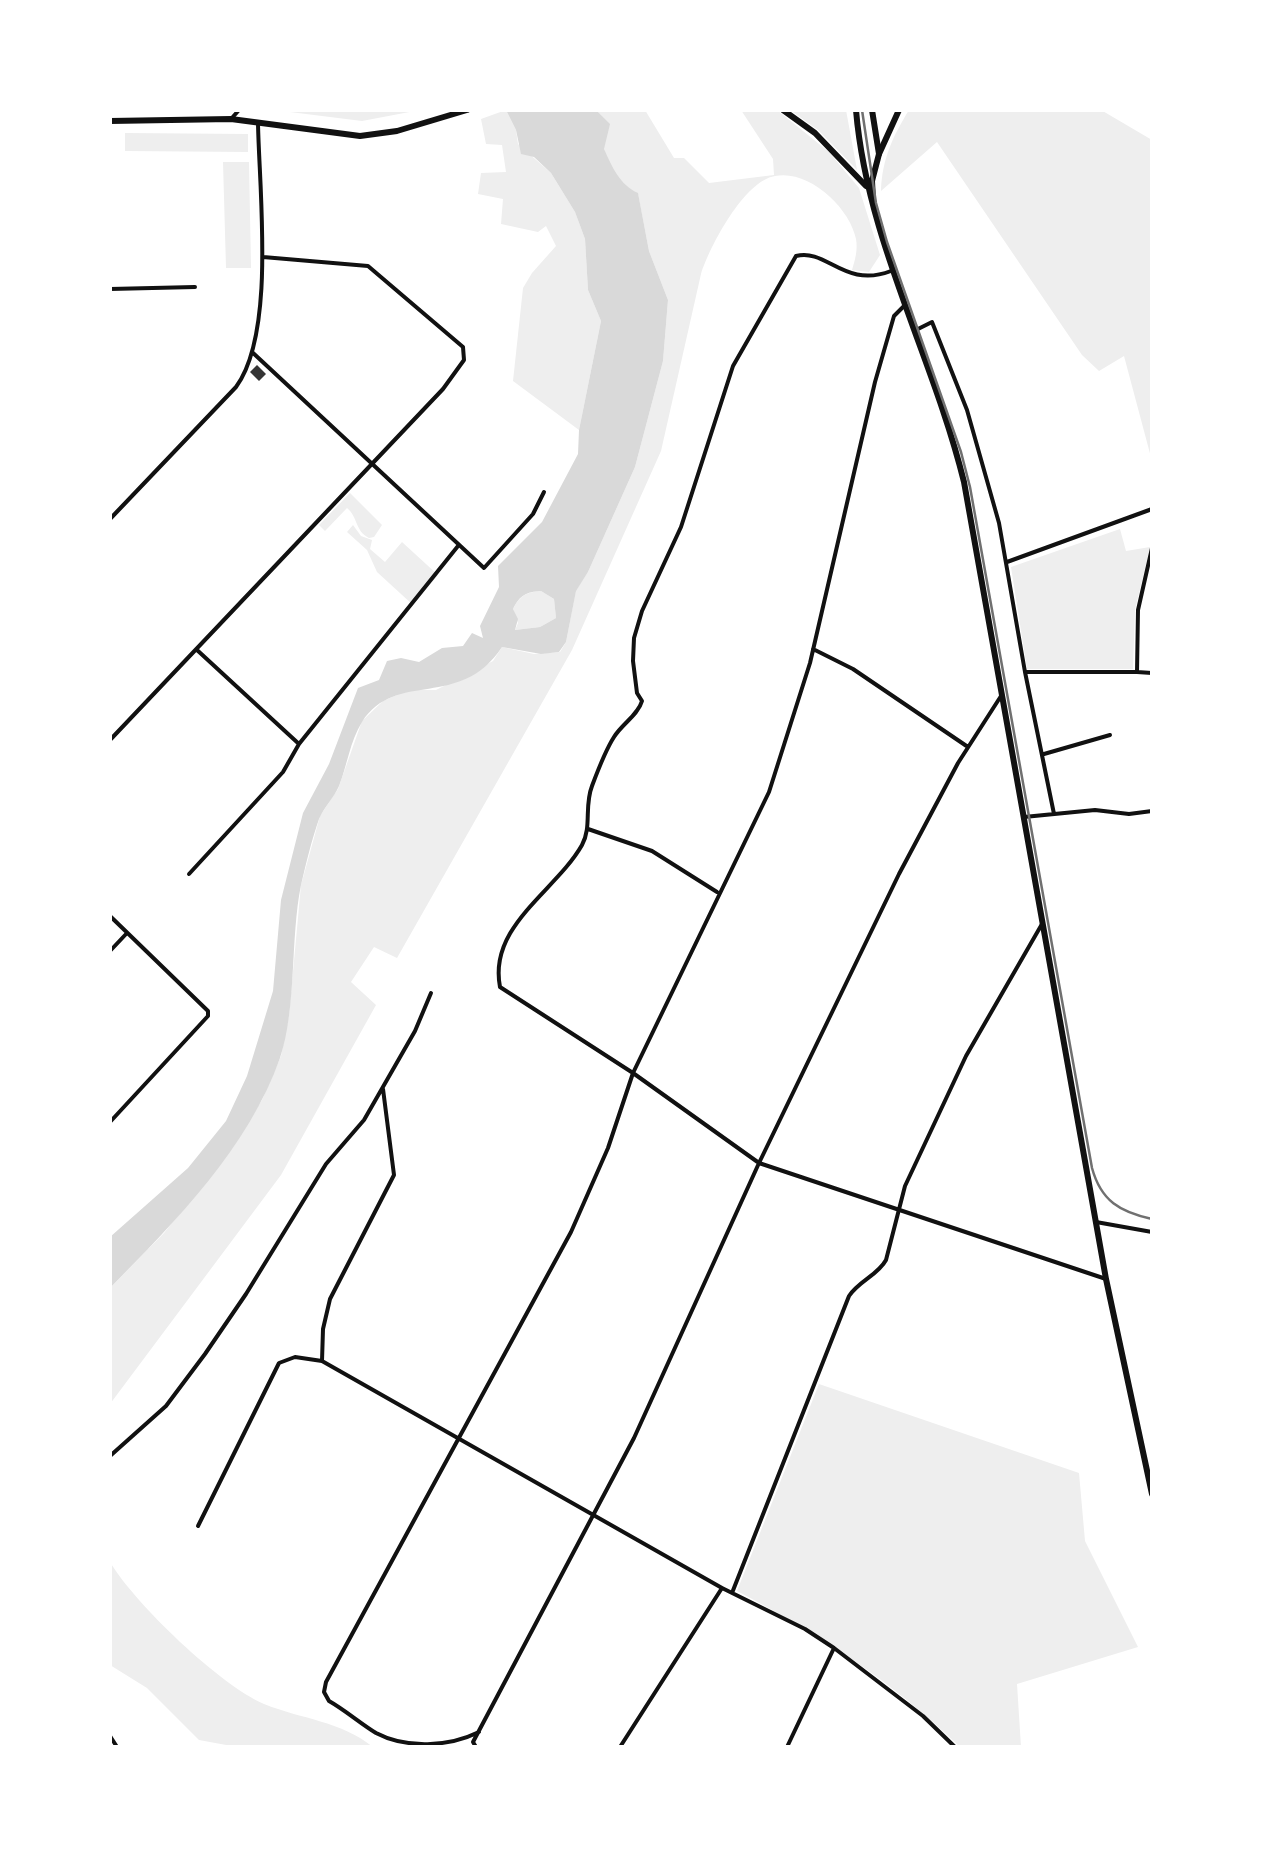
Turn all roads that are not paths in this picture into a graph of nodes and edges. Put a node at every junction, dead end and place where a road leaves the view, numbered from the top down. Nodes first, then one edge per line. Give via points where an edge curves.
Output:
1 (151, 110) edge
2 (239, 110) edge
3 (467, 110) edge
4 (783, 110) edge
5 (854, 110) edge
6 (874, 110) edge
7 (899, 110) edge
8 (231, 119) junction
9 (150, 120) junction
10 (110, 121) edge
11 (258, 122) junction
12 (879, 154) junction
13 (866, 186) junction
14 (876, 221) junction
15 (263, 256) junction
16 (891, 271) junction
17 (195, 287) dead end
18 (110, 289) edge
19 (904, 306) junction
20 (914, 330) junction
21 (251, 350) junction
22 (371, 464) junction
23 (544, 492) dead end
24 (1151, 510) edge
25 (1152, 518) edge
26 (110, 519) edge
27 (458, 546) junction
28 (1152, 548) edge
29 (1007, 562) junction
30 (813, 649) junction
31 (197, 650) junction
32 (1024, 672) junction
33 (1136, 672) junction
34 (1152, 673) edge
35 (1002, 696) junction
36 (1110, 735) dead end
37 (110, 740) edge
38 (299, 744) junction
39 (968, 747) junction
40 (1044, 754) junction
41 (1152, 811) edge
42 (1054, 814) junction
43 (1024, 817) junction
44 (588, 829) junction
45 (188, 874) dead end
46 (718, 892) junction
47 (110, 916) edge
48 (1042, 924) junction
49 (128, 933) junction
50 (110, 951) edge
51 (430, 993) dead end
52 (633, 1073) junction
53 (383, 1089) junction
54 (110, 1122) edge
55 (759, 1163) junction
56 (899, 1210) junction
57 (1096, 1222) junction
58 (1152, 1232) edge
59 (1106, 1279) junction
60 (322, 1361) junction
61 (459, 1436) junction
62 (110, 1456) edge
63 (1152, 1494) edge
64 (594, 1516) junction
65 (198, 1526) dead end
66 (722, 1588) junction
67 (732, 1593) junction
68 (834, 1648) junction
69 (479, 1732) junction
70 (110, 1736) edge
71 (475, 1744) edge
72 (117, 1747) edge
73 (620, 1747) edge
74 (787, 1747) edge
75 (954, 1747) edge

1 - 9 street
2 - 8 street
3 - 11 main road via 360,136
4 - 13 main road
5 - 13 main road
6 - 12 main road
7 - 12 main road
8 - 9 main road
8 - 11 main road
9 - 10 main road
11 - 15 street
12 - 14 main road via 872,181
13 - 14 main road
14 - 16 main road
15 - 21 street
15 - 22 street via 368,266 463,348 458,370
16 - 19 main road
16 - 44 street via 862,278 808,254 796,256 732,366 681,527 638,626 633,661 640,708 613,739 592,784
17 - 18 street
19 - 20 main road
19 - 30 street via 894,316 875,382
20 - 29 street via 932,322 954,374
20 - 35 main road via 964,482
21 - 22 street
21 - 26 street via 236,387
22 - 27 street
22 - 31 street
23 - 27 street via 524,526 484,568
24 - 25 street
24 - 29 street
27 - 38 street
28 - 33 street via 1138,610
29 - 32 street
30 - 39 street via 853,668
30 - 46 street via 769,792
31 - 37 street
31 - 38 street
32 - 33 street
32 - 40 street
33 - 34 street
35 - 39 street
35 - 43 main road
36 - 40 street
38 - 45 street via 283,772
39 - 55 street
40 - 42 street
41 - 42 street
42 - 43 street
43 - 48 main road
44 - 46 street via 652,850
44 - 52 street via 562,874 510,932 500,987
46 - 52 street
47 - 49 street
48 - 56 street via 966,1056
48 - 57 main road
49 - 50 street
49 - 54 street via 208,1016
51 - 53 street
52 - 55 street
52 - 61 street via 571,1232
53 - 60 street via 394,1174 330,1299
53 - 62 street via 326,1164 206,1354 166,1406
55 - 56 street
55 - 64 street
56 - 59 street
56 - 67 street via 883,1266 849,1296
57 - 58 street
57 - 59 main road
59 - 63 main road
60 - 61 street
60 - 65 street via 295,1357 280,1364
61 - 64 street
61 - 69 street via 324,1692 386,1736 435,1744
64 - 66 street
64 - 69 street
66 - 67 street
66 - 73 street
67 - 68 street
68 - 74 street
68 - 75 street
69 - 71 street
70 - 72 street

